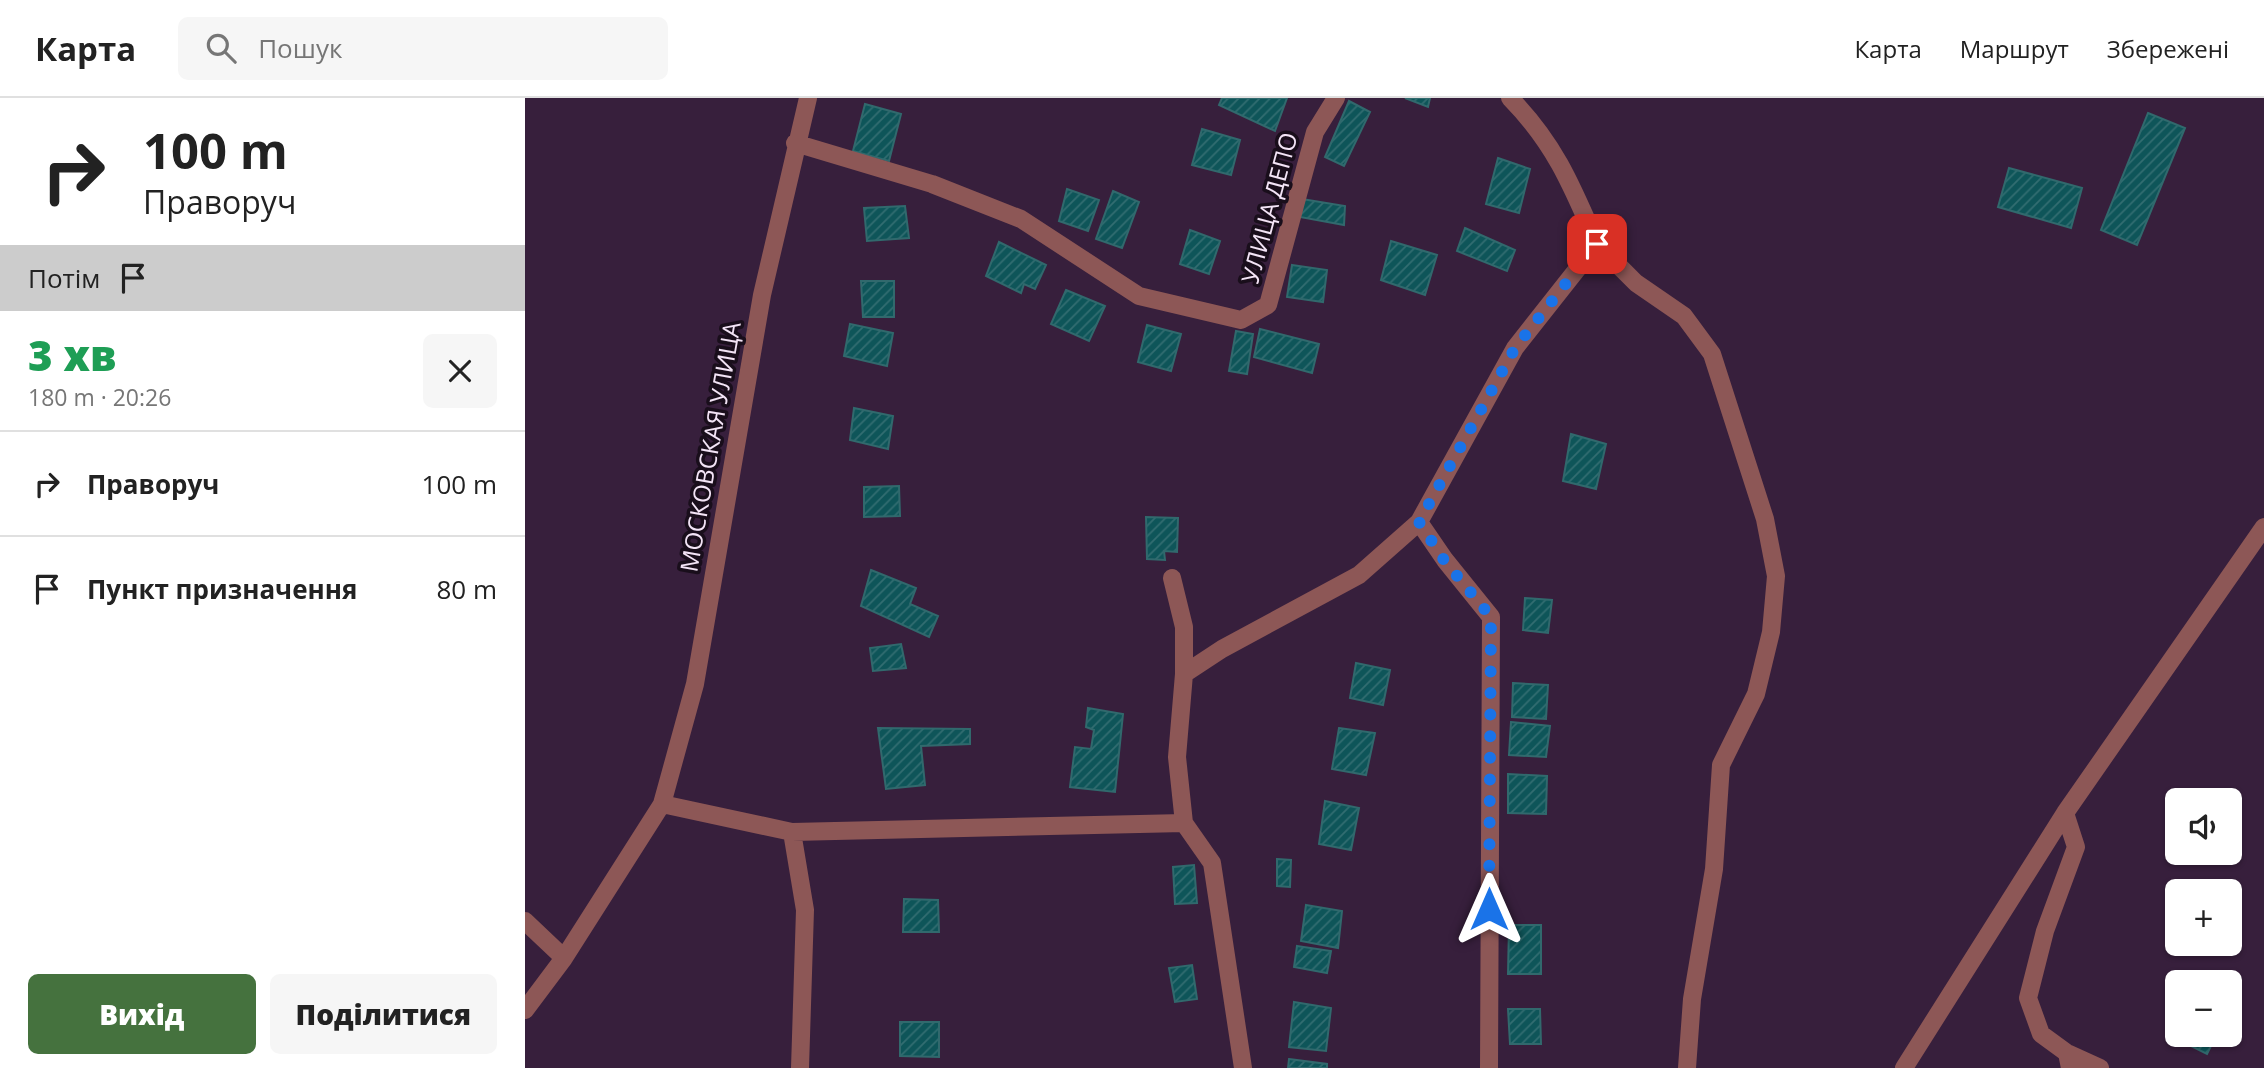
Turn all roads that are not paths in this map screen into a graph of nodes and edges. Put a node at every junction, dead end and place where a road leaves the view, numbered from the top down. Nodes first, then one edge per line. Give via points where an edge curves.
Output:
1 (808, 98) edge
2 (1336, 98) edge
3 (1510, 98) edge
4 (795, 143) junction
5 (1597, 244) junction
6 (1419, 522) junction
7 (2264, 527) edge
8 (1172, 578) dead end
9 (1184, 674) junction
10 (662, 804) junction
11 (2065, 813) junction
12 (1184, 823) junction
13 (792, 832) junction
14 (525, 920) edge
15 (564, 958) junction
16 (525, 1010) edge
17 (2069, 1061) edge
18 (800, 1068) edge
19 (1243, 1068) edge
20 (1489, 1068) edge
21 (1686, 1068) edge
22 (1904, 1068) edge
23 (2100, 1068) edge

1 - 4 street, МОСКОВСКАЯ УЛИЦА
2 - 4 street, УЛИЦА ДЕПО via 1315,132 1268,305 1241,320 1139,296 1021,219 932,184
3 - 5 street via 1564,167
4 - 10 street, МОСКОВСКАЯ УЛИЦА via 762,295 695,684
5 - 6 street via 1515,348
5 - 21 street via 1636,283 1684,316 1712,354 1765,519 1776,576 1771,632 1756,694 1721,765 1714,869 1692,999
6 - 9 street via 1359,575
6 - 20 street via 1491,617
7 - 11 street
8 - 9 street via 1184,627
9 - 12 street via 1177,757
10 - 13 street
10 - 15 street, МОСКОВСКАЯ УЛИЦА
11 - 17 street via 2076,847 2045,932 2028,998 2041,1034
11 - 22 street
12 - 13 street
12 - 19 street via 1212,863
13 - 18 street via 805,910
14 - 15 street
15 - 16 street, МОСКОВСКАЯ УЛИЦА
17 - 23 street

